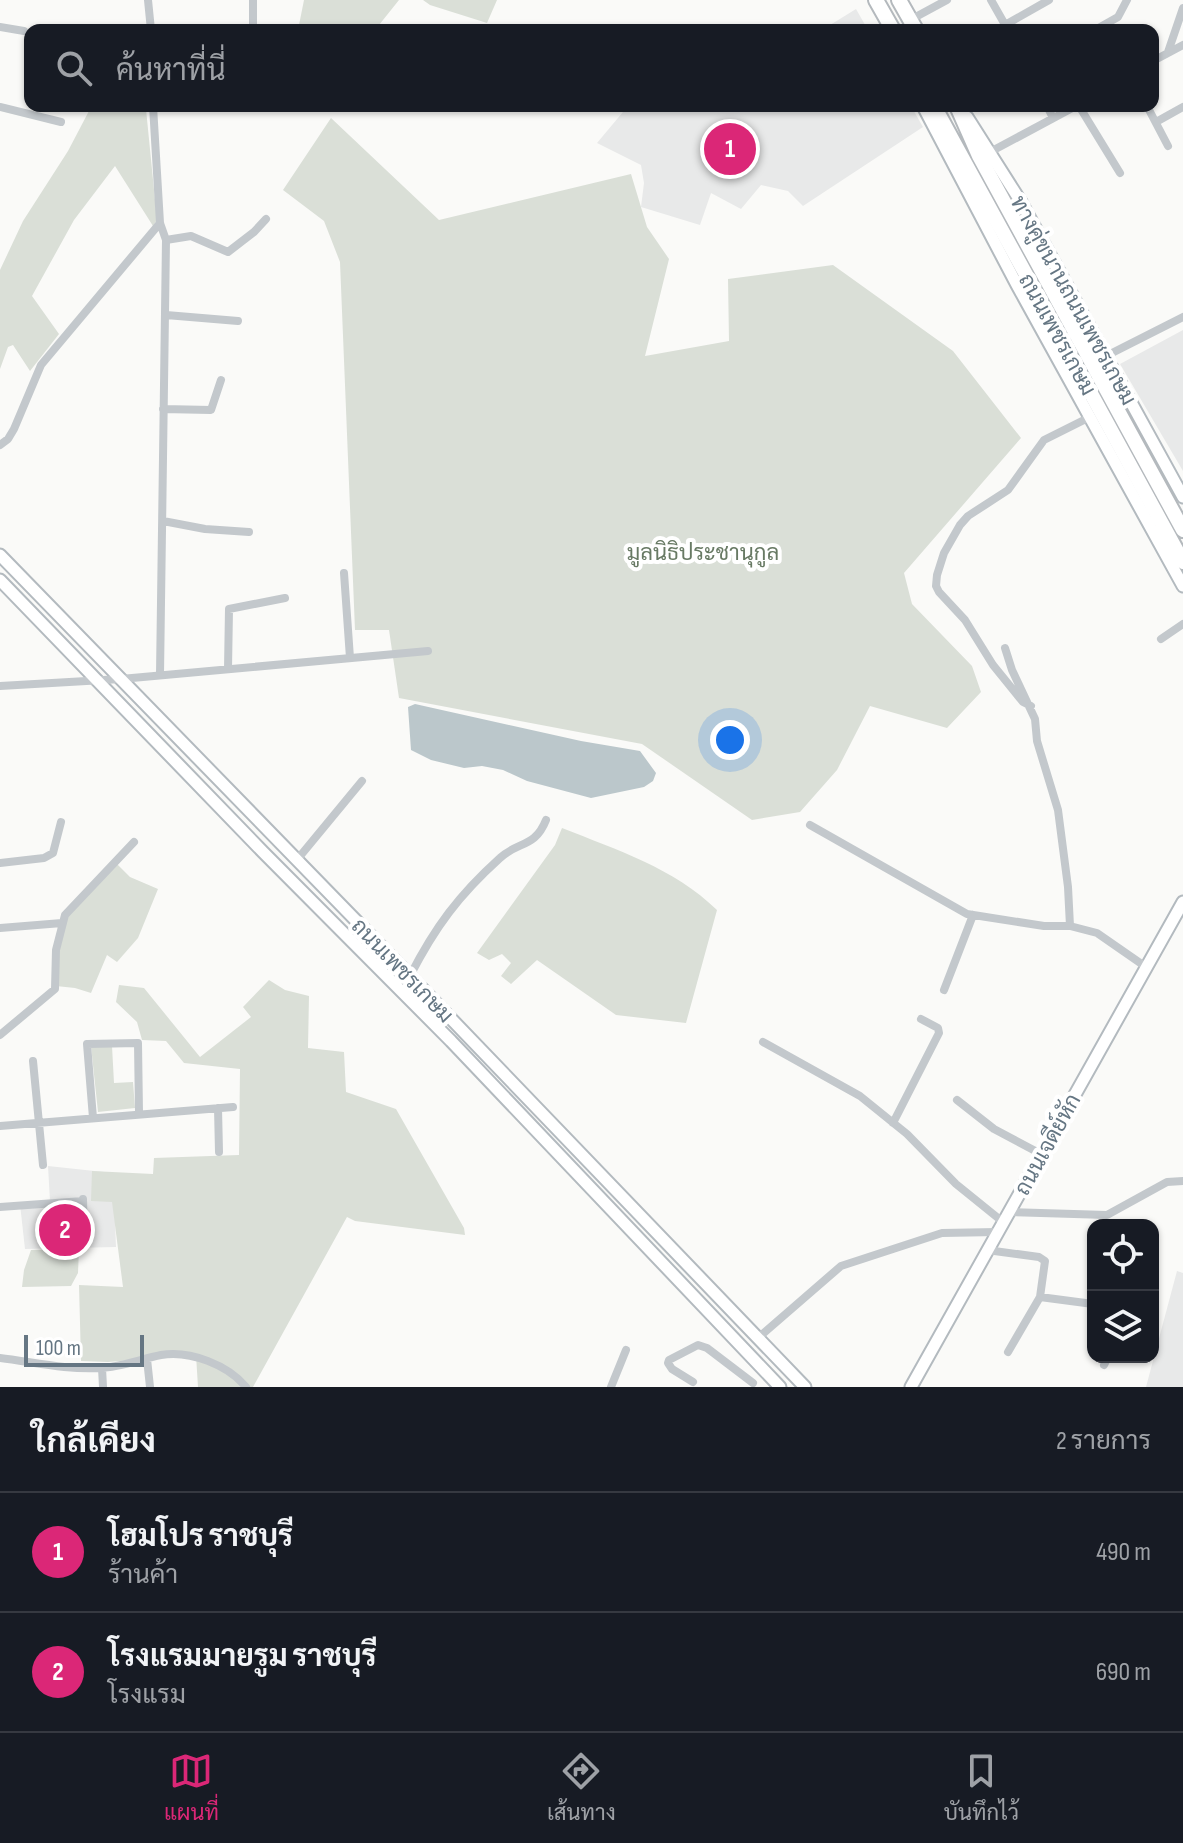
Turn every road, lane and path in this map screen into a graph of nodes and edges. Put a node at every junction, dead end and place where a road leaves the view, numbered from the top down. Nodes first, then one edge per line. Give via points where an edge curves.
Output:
1 (148, 0) edge
2 (253, 0) edge
3 (876, 0) edge
4 (899, 0) edge
5 (947, 0) edge
6 (991, 0) edge
7 (1049, 0) edge
8 (1127, 0) edge
9 (1183, 8) edge
10 (150, 24) edge
11 (253, 24) edge
12 (890, 24) edge
13 (912, 24) edge
14 (914, 24) edge
15 (1004, 24) edge
16 (1011, 24) edge
17 (1106, 24) edge
18 (0, 27) edge
19 (24, 31) dead end
20 (1183, 45) edge
21 (1168, 52) junction
22 (1159, 57) edge
23 (0, 107) edge
24 (1183, 107) edge
25 (153, 112) edge
26 (926, 112) edge
27 (937, 112) edge
28 (961, 112) edge
29 (963, 112) edge
30 (1050, 112) edge
31 (1066, 112) edge
32 (1082, 112) edge
33 (1150, 112) edge
34 (1053, 118) junction
35 (61, 122) dead end
36 (1156, 122) junction
37 (1168, 146) dead end
38 (990, 152) junction
39 (1120, 173) dead end
40 (266, 219) dead end
41 (160, 223) junction
42 (166, 240) junction
43 (166, 315) junction
44 (1183, 317) edge
45 (238, 321) dead end
46 (1106, 356) junction
47 (221, 380) dead end
48 (163, 409) junction
49 (1090, 417) junction
50 (0, 445) edge
51 (1183, 497) edge
52 (163, 521) junction
53 (1183, 530) edge
54 (249, 532) dead end
55 (0, 555) edge
56 (1183, 562) edge
57 (344, 573) dead end
58 (0, 580) edge
59 (1183, 586) edge
60 (285, 598) dead end
61 (1183, 624) edge
62 (1161, 639) dead end
63 (1005, 648) dead end
64 (428, 651) dead end
65 (350, 658) junction
66 (228, 669) junction
67 (160, 675) junction
68 (97, 679) junction
69 (121, 679) junction
70 (0, 686) edge
71 (1031, 706) junction
72 (362, 781) dead end
73 (546, 820) dead end
74 (61, 822) dead end
75 (810, 825) dead end
76 (134, 842) dead end
77 (296, 861) junction
78 (0, 863) edge
79 (1183, 902) edge
80 (973, 915) junction
81 (62, 923) junction
82 (1070, 926) junction
83 (0, 928) edge
84 (1146, 967) junction
85 (410, 976) junction
86 (944, 990) dead end
87 (921, 1019) dead end
88 (453, 1021) junction
89 (442, 1033) junction
90 (0, 1035) edge
91 (763, 1042) dead end
92 (33, 1061) dead end
93 (957, 1100) dead end
94 (233, 1107) dead end
95 (218, 1108) junction
96 (139, 1113) junction
97 (93, 1118) junction
98 (39, 1122) junction
99 (893, 1123) junction
100 (0, 1126) edge
101 (219, 1152) dead end
102 (1041, 1154) junction
103 (43, 1165) dead end
104 (1183, 1181) edge
105 (0, 1207) edge
106 (1003, 1222) junction
107 (84, 1236) dead end
108 (987, 1250) junction
109 (1040, 1297) junction
110 (1087, 1303) edge
111 (758, 1338) junction
112 (626, 1350) dead end
113 (1008, 1352) dead end
114 (0, 1358) edge
115 (147, 1359) junction
116 (761, 1367) junction
117 (102, 1368) junction
118 (693, 1382) dead end
119 (752, 1385) edge
120 (103, 1387) edge
121 (150, 1387) edge
122 (246, 1387) edge
123 (611, 1387) edge
124 (780, 1387) edge
125 (805, 1387) edge
126 (911, 1387) edge

1 - 10 street
2 - 11 street
3 - 12 highway
4 - 13 highway
5 - 14 street
6 - 15 street
7 - 16 street
8 - 17 street via 1118,17
9 - 21 street
18 - 19 street
20 - 21 street
21 - 22 street
23 - 35 street
24 - 36 street
25 - 41 street
26 - 49 main road, ทางคู่ขนานถนนเพชรเกษม
27 - 56 highway, ถนนเพชรเกษม
28 - 53 highway, ถนนเพชรเกษม via 979,156
29 - 38 main road, ทางคู่ขนานถนนเพชรเกษม
30 - 34 street
31 - 34 street
32 - 39 street
33 - 36 street
34 - 38 street
36 - 37 street
38 - 46 main road, ทางคู่ขนานถนนเพชรเกษม
40 - 42 street via 228,252 191,236
41 - 42 street
41 - 50 street via 41,365 14,429
42 - 43 street
43 - 45 street
43 - 48 street
44 - 46 street
46 - 51 main road, ทางคู่ขนานถนนเพชรเกษม
47 - 48 street via 211,410
48 - 52 street
49 - 59 main road, ทางคู่ขนานถนนเพชรเกษม
49 - 71 street via 1044,440 1008,490 968,516 944,553 937,575 939,592
52 - 54 street
52 - 67 street
55 - 69 main road, ถนนเพชรเกษม
57 - 65 street
58 - 68 main road, ถนนเพชรเกษม
60 - 66 street via 229,609
61 - 62 street
63 - 71 street
64 - 65 street
65 - 66 street
66 - 67 street
67 - 69 street
68 - 69 street
68 - 70 street
68 - 89 main road, ถนนเพชรเกษม
69 - 77 main road, ถนนเพชรเกษม
71 - 82 street via 1058,810
72 - 77 street
73 - 85 street via 537,837 502,856 448,910
74 - 78 street via 53,853
75 - 80 street
76 - 81 street
77 - 85 main road, ถนนเพชรเกษม
79 - 84 main road, ถนนเจดีย์หัก
80 - 82 street
80 - 86 street
81 - 83 street
81 - 90 street via 55,989
82 - 84 street via 1097,933
84 - 102 main road, ถนนเจดีย์หัก
85 - 88 main road, ถนนเพชรเกษม
87 - 99 street via 939,1033
88 - 89 main road
88 - 111 main road, ถนนเพชรเกษม
89 - 116 main road, ถนนเพชรเกษม
91 - 99 street via 860,1096
92 - 98 street
93 - 102 street via 994,1129
94 - 95 street
95 - 96 street
95 - 101 street
96 - 97 street
96 - 97 street via 138,1043 87,1044
97 - 98 street
98 - 100 street
98 - 103 street
99 - 106 street
102 - 106 main road, ถนนเจดีย์หัก
104 - 106 street via 1167,1182 1107,1215
105 - 107 street via 83,1200
106 - 108 main road, ถนนเจดีย์หัก
106 - 111 street via 942,1233 841,1266
108 - 109 street via 1043,1259
108 - 126 main road, ถนนเจดีย์หัก
109 - 110 street
109 - 113 street
111 - 125 main road, ถนนเพชรเกษม
112 - 123 street
114 - 117 street
115 - 117 street
115 - 121 street
115 - 122 street via 176,1355 204,1360 226,1369
116 - 119 street
116 - 124 main road, ถนนเพชรเกษม
117 - 120 street
118 - 119 street via 668,1363 698,1345

